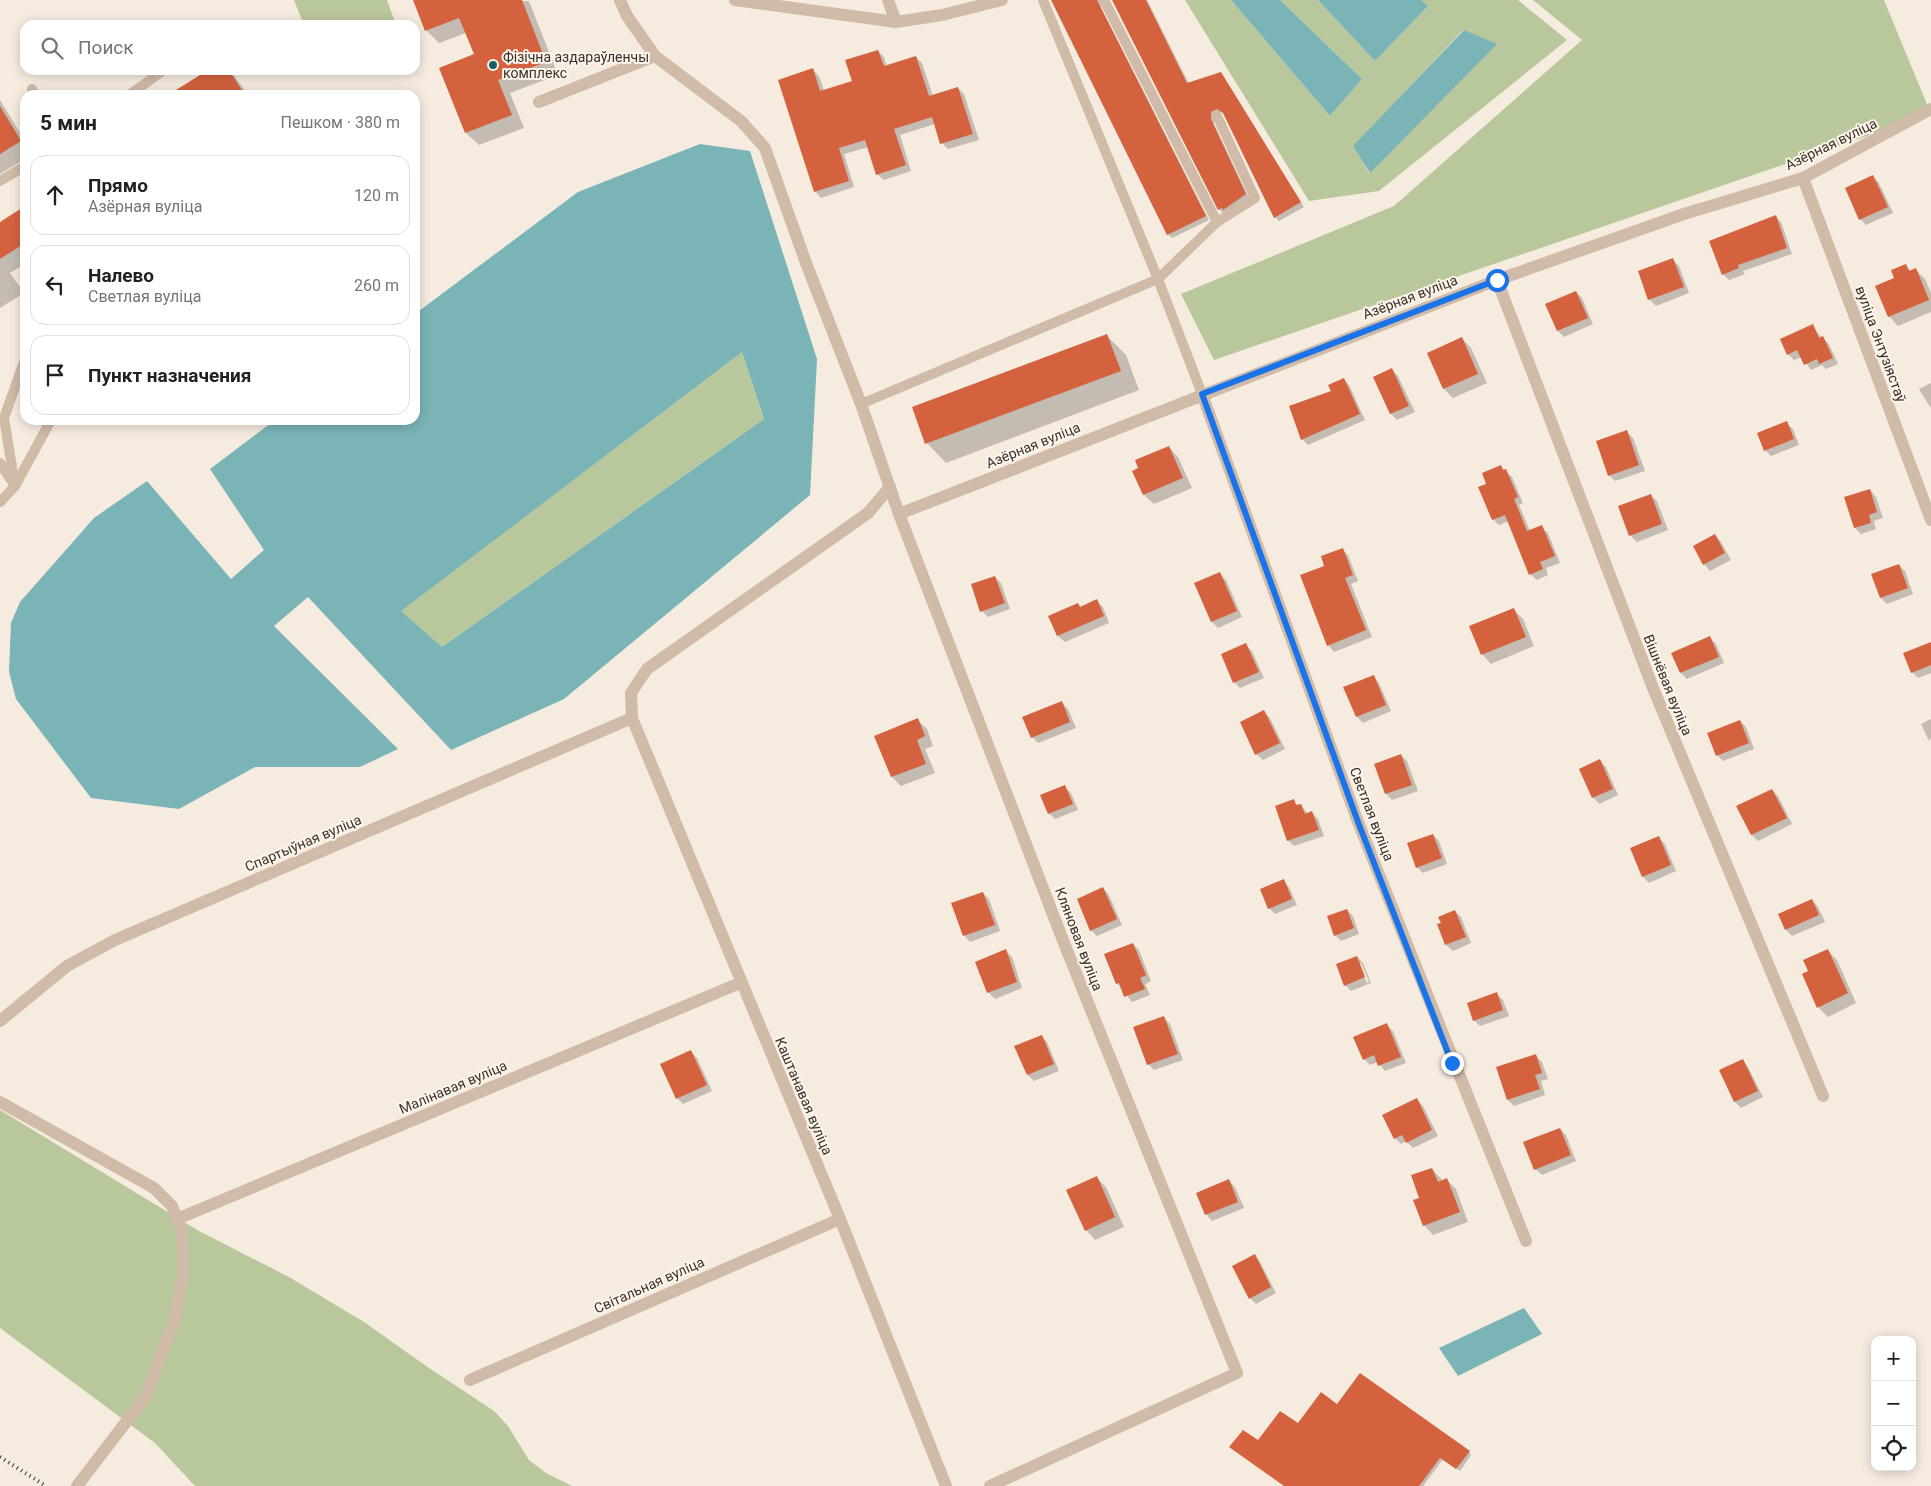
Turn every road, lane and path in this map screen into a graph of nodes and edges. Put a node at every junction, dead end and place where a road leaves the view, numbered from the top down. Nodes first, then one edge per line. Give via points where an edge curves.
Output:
1 (620, 0) edge
2 (735, 0) edge
3 (888, 0) edge
4 (1002, 0) edge
5 (1043, 0) edge
6 (1104, 0) edge
7 (751, 1) edge
8 (896, 22) junction
9 (654, 56) junction
10 (157, 75) edge
11 (136, 90) edge
12 (539, 102) dead end
13 (1931, 109) edge
14 (1217, 116) dead end
15 (20, 169) edge
16 (1803, 178) junction
17 (0, 181) edge
18 (1217, 222) junction
19 (1158, 279) junction
20 (1497, 280) junction
21 (20, 373) edge
22 (1202, 394) junction
23 (861, 404) junction
24 (47, 425) edge
25 (0, 463) edge
26 (15, 486) junction
27 (890, 487) junction
28 (0, 502) edge
29 (899, 514) junction
30 (1931, 520) edge
31 (632, 718) junction
32 (740, 982) junction
33 (0, 1021) edge
34 (1823, 1096) dead end
35 (0, 1102) edge
36 (840, 1218) junction
37 (177, 1219) junction
38 (1526, 1241) dead end
39 (470, 1380) dead end
40 (77, 1486) edge
41 (946, 1486) edge
42 (990, 1486) edge

1 - 9 street, Кляновая вуліца
2 - 7 street
3 - 8 street
4 - 8 street
5 - 19 lane
6 - 18 lane
7 - 8 street
9 - 12 street
9 - 23 street, Кляновая вуліца via 741,121 765,148
10 - 11 lane
13 - 16 street, Азёрная вуліца
14 - 18 lane via 1256,198
15 - 17 lane
16 - 20 street, Азёрная вуліца via 1684,214
16 - 30 street, вуліца Энтузіястаў
18 - 19 lane
19 - 22 lane
19 - 23 lane
20 - 22 street, Азёрная вуліца
20 - 34 street, Вішнёвая вуліца via 1653,688
21 - 26 lane via 4,418
22 - 29 street, Азёрная вуліца
22 - 38 street, Светлая вуліца via 1358,822
23 - 27 street, Кляновая вуліца
24 - 26 lane
25 - 26 lane
26 - 28 lane
27 - 29 street, Кляновая вуліца
27 - 31 street via 868,513 647,669 631,692
29 - 42 street, Кляновая вуліца via 1064,943 1237,1373
31 - 32 street, Каштанавая вуліца
31 - 33 street, Спартыўная вуліца via 116,940 67,966
32 - 36 street, Каштанавая вуліца
32 - 37 street, Малінавая вуліца
35 - 37 street via 154,1188 172,1206
36 - 39 street, Світальная вуліца
36 - 41 street, Каштанавая вуліца
37 - 40 street via 182,1231 183,1272 176,1315 146,1396

